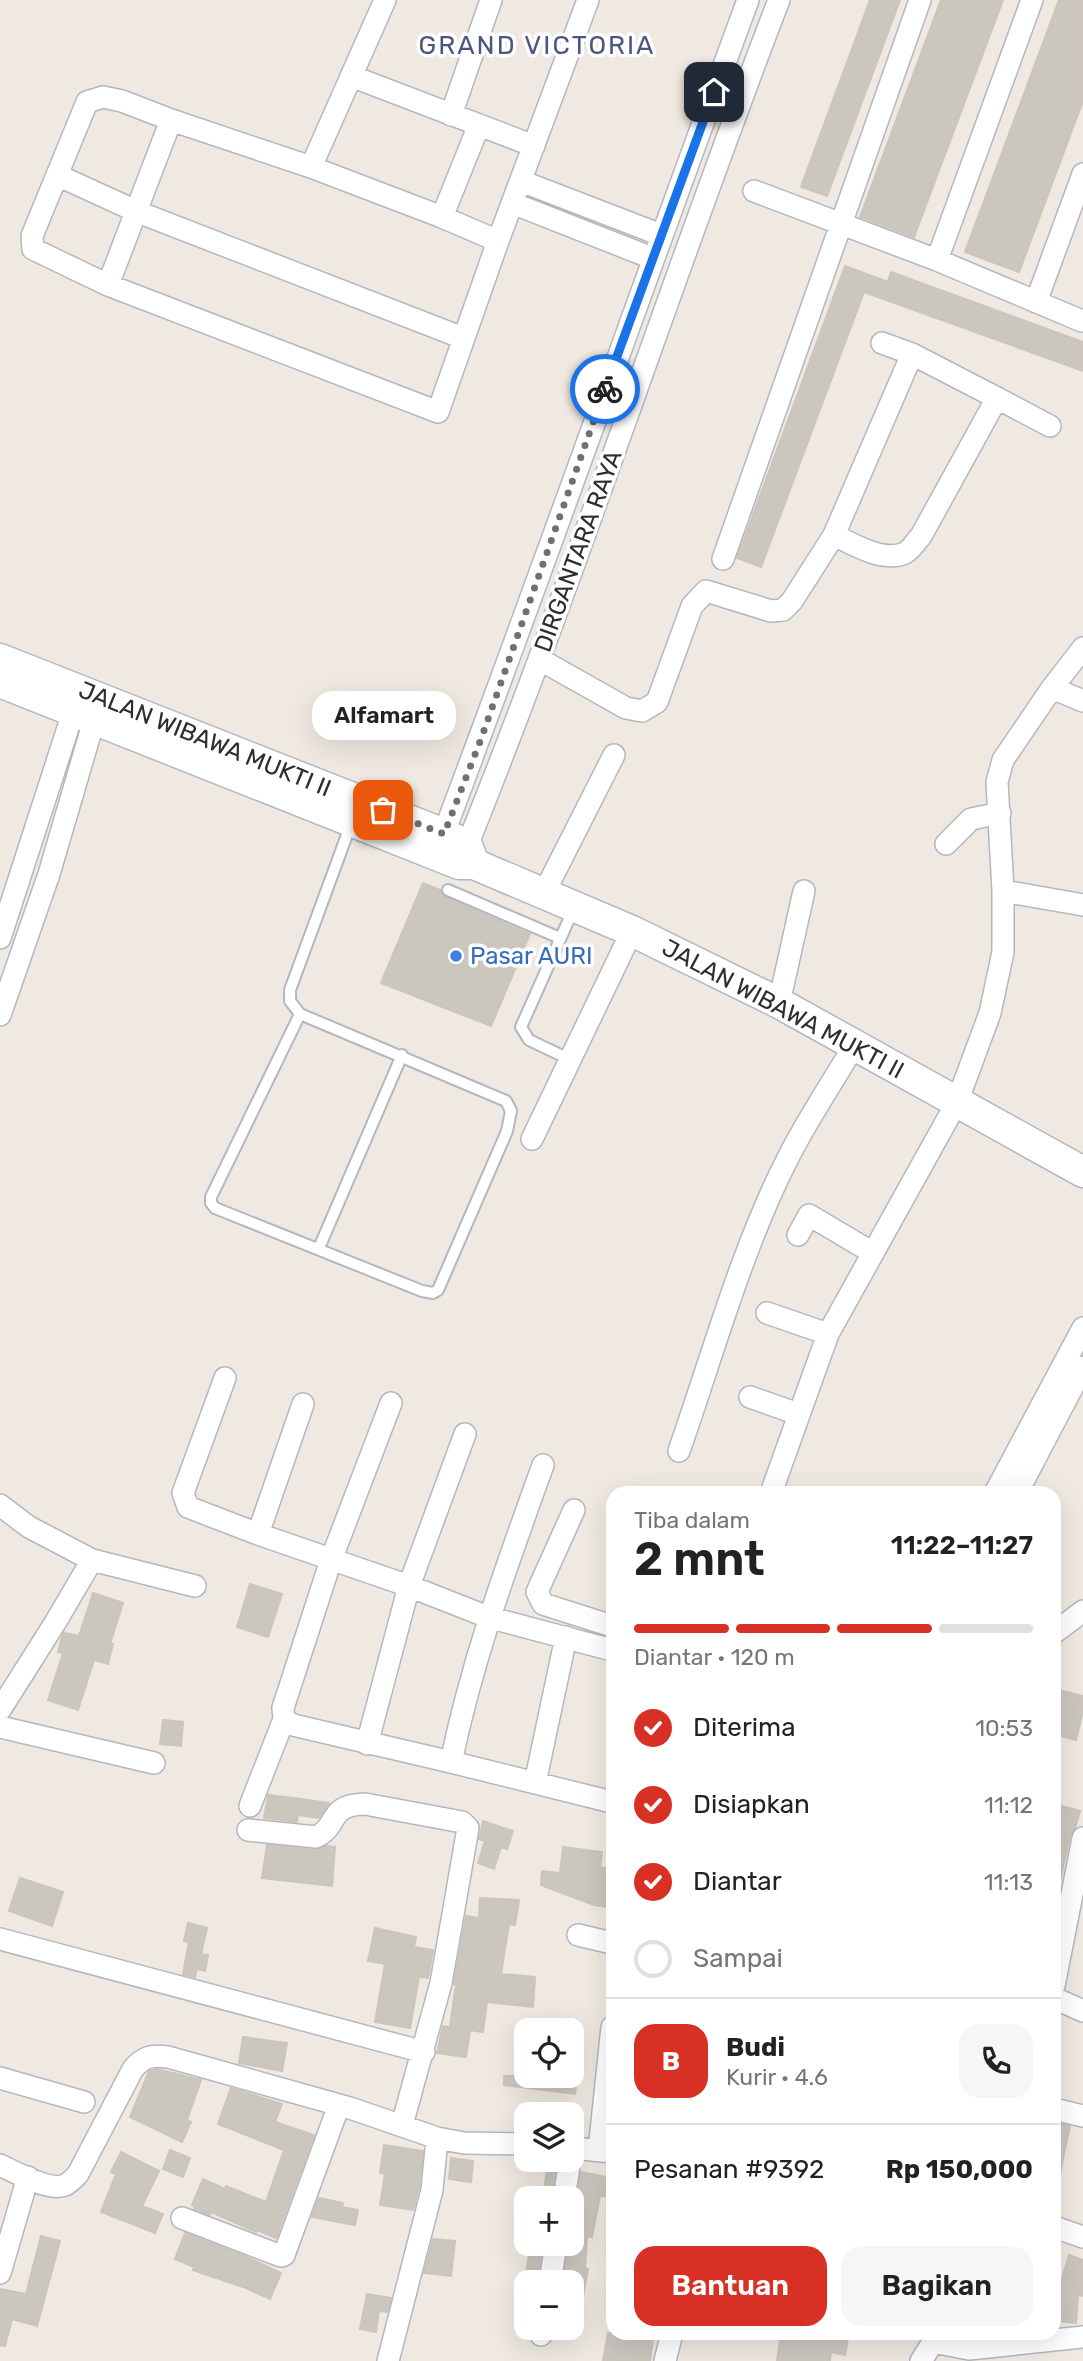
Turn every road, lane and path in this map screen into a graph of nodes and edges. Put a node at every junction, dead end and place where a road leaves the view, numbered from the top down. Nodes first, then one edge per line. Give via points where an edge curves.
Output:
1 (385, 0) edge
2 (491, 0) edge
3 (748, 0) edge
4 (779, 0) edge
5 (920, 0) edge
6 (1032, 0) edge
7 (584, 1) edge
8 (351, 76) junction
9 (714, 92) junction
10 (740, 100) junction
11 (450, 115) junction
12 (171, 120) junction
13 (479, 125) junction
14 (534, 146) junction
15 (311, 167) junction
16 (1083, 174) edge
17 (57, 175) junction
18 (521, 181) junction
19 (754, 191) dead end
20 (512, 204) junction
21 (138, 212) junction
22 (442, 217) junction
23 (842, 223) junction
24 (661, 235) junction
25 (498, 241) junction
26 (652, 258) junction
27 (937, 260) junction
28 (108, 285) junction
29 (1036, 302) junction
30 (1082, 321) edge
31 (463, 338) junction
32 (882, 343) dead end
33 (912, 354) junction
34 (617, 356) junction
35 (646, 366) junction
36 (997, 398) junction
37 (1050, 426) dead end
38 (834, 535) junction
39 (723, 559) dead end
40 (1083, 648) edge
41 (0, 659) edge
42 (538, 659) junction
43 (0, 682) edge
44 (1052, 688) junction
45 (1083, 701) edge
46 (88, 704) junction
47 (481, 739) junction
48 (504, 749) junction
49 (614, 755) dead end
50 (358, 811) junction
51 (1000, 813) junction
52 (946, 844) dead end
53 (455, 858) junction
54 (804, 891) dead end
55 (1003, 891) junction
56 (544, 893) junction
57 (575, 905) junction
58 (1083, 905) edge
59 (632, 931) junction
60 (560, 938) junction
61 (0, 939) edge
62 (8, 967) edge
63 (779, 1003) junction
64 (300, 1014) junction
65 (0, 1015) edge
66 (855, 1044) junction
67 (402, 1055) junction
68 (569, 1059) junction
69 (957, 1102) junction
70 (532, 1139) dead end
71 (1083, 1172) edge
72 (797, 1235) dead end
73 (319, 1248) junction
74 (873, 1253) junction
75 (767, 1313) dead end
76 (1083, 1328) edge
77 (828, 1334) junction
78 (1083, 1367) edge
79 (225, 1378) dead end
80 (750, 1397) dead end
81 (391, 1402) dead end
82 (303, 1404) dead end
83 (1050, 1410) junction
84 (798, 1414) junction
85 (465, 1434) dead end
86 (679, 1451) dead end
87 (543, 1465) dead end
88 (773, 1486) edge
89 (1000, 1486) edge
90 (1020, 1486) edge
91 (0, 1505) edge
92 (574, 1510) dead end
93 (258, 1534) junction
94 (92, 1560) junction
95 (331, 1560) junction
96 (195, 1586) dead end
97 (409, 1586) junction
98 (1083, 1611) edge
99 (488, 1617) junction
100 (606, 1624) edge
101 (1061, 1628) edge
102 (566, 1637) junction
103 (606, 1648) edge
104 (0, 1710) edge
105 (284, 1719) junction
106 (0, 1727) edge
107 (367, 1744) junction
108 (451, 1762) junction
109 (154, 1763) dead end
110 (535, 1783) junction
111 (606, 1801) edge
112 (250, 1806) dead end
113 (248, 1830) dead end
114 (1083, 1838) edge
115 (1079, 1884) edge
116 (578, 1936) dead end
117 (0, 1939) edge
118 (606, 1942) edge
119 (1061, 1957) edge
120 (1061, 2001) edge
121 (1083, 2011) edge
122 (424, 2052) junction
123 (0, 2078) edge
124 (84, 2102) dead end
125 (339, 2105) junction
126 (1061, 2111) edge
127 (1083, 2116) edge
128 (402, 2124) junction
129 (437, 2138) junction
130 (514, 2144) edge
131 (584, 2149) edge
132 (606, 2151) edge
133 (0, 2165) edge
134 (28, 2177) junction
135 (183, 2218) dead end
136 (1061, 2229) edge
137 (1083, 2237) edge
138 (0, 2273) edge
139 (1083, 2337) edge
140 (1061, 2338) edge
141 (670, 2340) edge
142 (998, 2340) edge
143 (388, 2361) edge
144 (665, 2361) edge
145 (921, 2361) edge

1 - 8 street
2 - 11 street
3 - 9 street, DIRGANTARA RAYA
4 - 10 street, DIRGANTARA RAYA
5 - 23 street
6 - 27 street
7 - 14 street
8 - 11 street
8 - 15 street
9 - 10 street
9 - 24 street, DIRGANTARA RAYA
10 - 35 street, DIRGANTARA RAYA
11 - 13 street
12 - 15 street
12 - 17 street via 103,97 87,103
12 - 21 street
13 - 14 street
13 - 22 street
14 - 18 street
15 - 22 street
16 - 29 street
17 - 21 street
17 - 28 street via 32,236 33,249
18 - 20 street
18 - 24 street
19 - 23 street
20 - 25 street
20 - 26 street
21 - 28 street
21 - 31 street
22 - 25 street
23 - 27 street
23 - 39 street
24 - 26 street, DIRGANTARA RAYA
25 - 31 street
26 - 34 street, DIRGANTARA RAYA
27 - 29 street
28 - 31 street via 438,411
29 - 30 street
32 - 33 street
33 - 36 street
33 - 38 street
34 - 35 street
34 - 47 street, DIRGANTARA RAYA
35 - 42 street, DIRGANTARA RAYA
36 - 37 street
36 - 38 street via 921,536 906,552 889,556
38 - 42 street via 783,610 771,611 706,591 692,606 657,702 642,711 626,708
40 - 44 street
41 - 46 main road, JALAN WIBAWA MUKTI II
42 - 48 street, DIRGANTARA RAYA
43 - 46 main road, JALAN WIBAWA MUKTI II
44 - 45 street
44 - 51 street via 1003,760 997,782
46 - 50 main road, JALAN WIBAWA MUKTI II
46 - 61 street
46 - 62 street via 49,874
47 - 48 street
47 - 53 street, DIRGANTARA RAYA
48 - 53 street, DIRGANTARA RAYA
49 - 56 street
50 - 53 main road, JALAN WIBAWA MUKTI II
50 - 64 lane via 290,990 290,1001
51 - 52 street via 971,819
51 - 55 street
53 - 56 main road, JALAN WIBAWA MUKTI II
53 - 60 lane
54 - 63 street
55 - 58 street
55 - 69 street via 1003,952 990,1013
56 - 57 main road, JALAN WIBAWA MUKTI II
57 - 59 main road, JALAN WIBAWA MUKTI II
57 - 60 lane
59 - 63 main road, JALAN WIBAWA MUKTI II
59 - 68 street
60 - 68 lane via 521,1027 529,1040
62 - 65 street
63 - 66 main road, JALAN WIBAWA MUKTI II
64 - 67 lane
64 - 73 lane via 211,1203
66 - 69 main road, JALAN WIBAWA MUKTI II
66 - 86 street via 790,1154 768,1202
67 - 73 lane
67 - 73 lane via 506,1101 511,1111 502,1143 433,1293
68 - 70 street
69 - 71 main road, JALAN WIBAWA MUKTI II
69 - 74 street
72 - 74 street via 813,1207
74 - 77 street
75 - 77 street
76 - 83 street
77 - 84 street
78 - 83 street
79 - 93 street via 183,1493 188,1507
80 - 84 street
81 - 95 street
82 - 93 street
83 - 89 street
83 - 90 street
84 - 88 street
85 - 97 street
87 - 99 street
91 - 94 street via 29,1527
92 - 100 street via 537,1592 543,1604
93 - 95 street
94 - 96 street
94 - 104 street
95 - 97 street
95 - 105 street via 283,1708
97 - 99 street
97 - 107 street
98 - 101 street
99 - 102 street
99 - 108 street
102 - 103 street
102 - 110 street
105 - 107 street
105 - 112 street
106 - 109 street
107 - 108 street
108 - 110 street
110 - 111 street
113 - 122 street via 316,1837 324,1833 336,1813 354,1804 466,1825 441,1983
114 - 115 street
115 - 119 street
116 - 118 street
117 - 122 street
120 - 121 street
122 - 128 street
123 - 124 street
125 - 128 street
125 - 134 street via 153,2056 141,2059 134,2069 78,2174 67,2185 44,2185
125 - 135 street via 284,2255
126 - 127 street
128 - 129 street
129 - 130 street
129 - 143 street via 432,2190
131 - 132 street
133 - 134 street
134 - 138 street
136 - 137 street
139 - 140 street
141 - 144 street
142 - 145 street via 969,2349 933,2342

